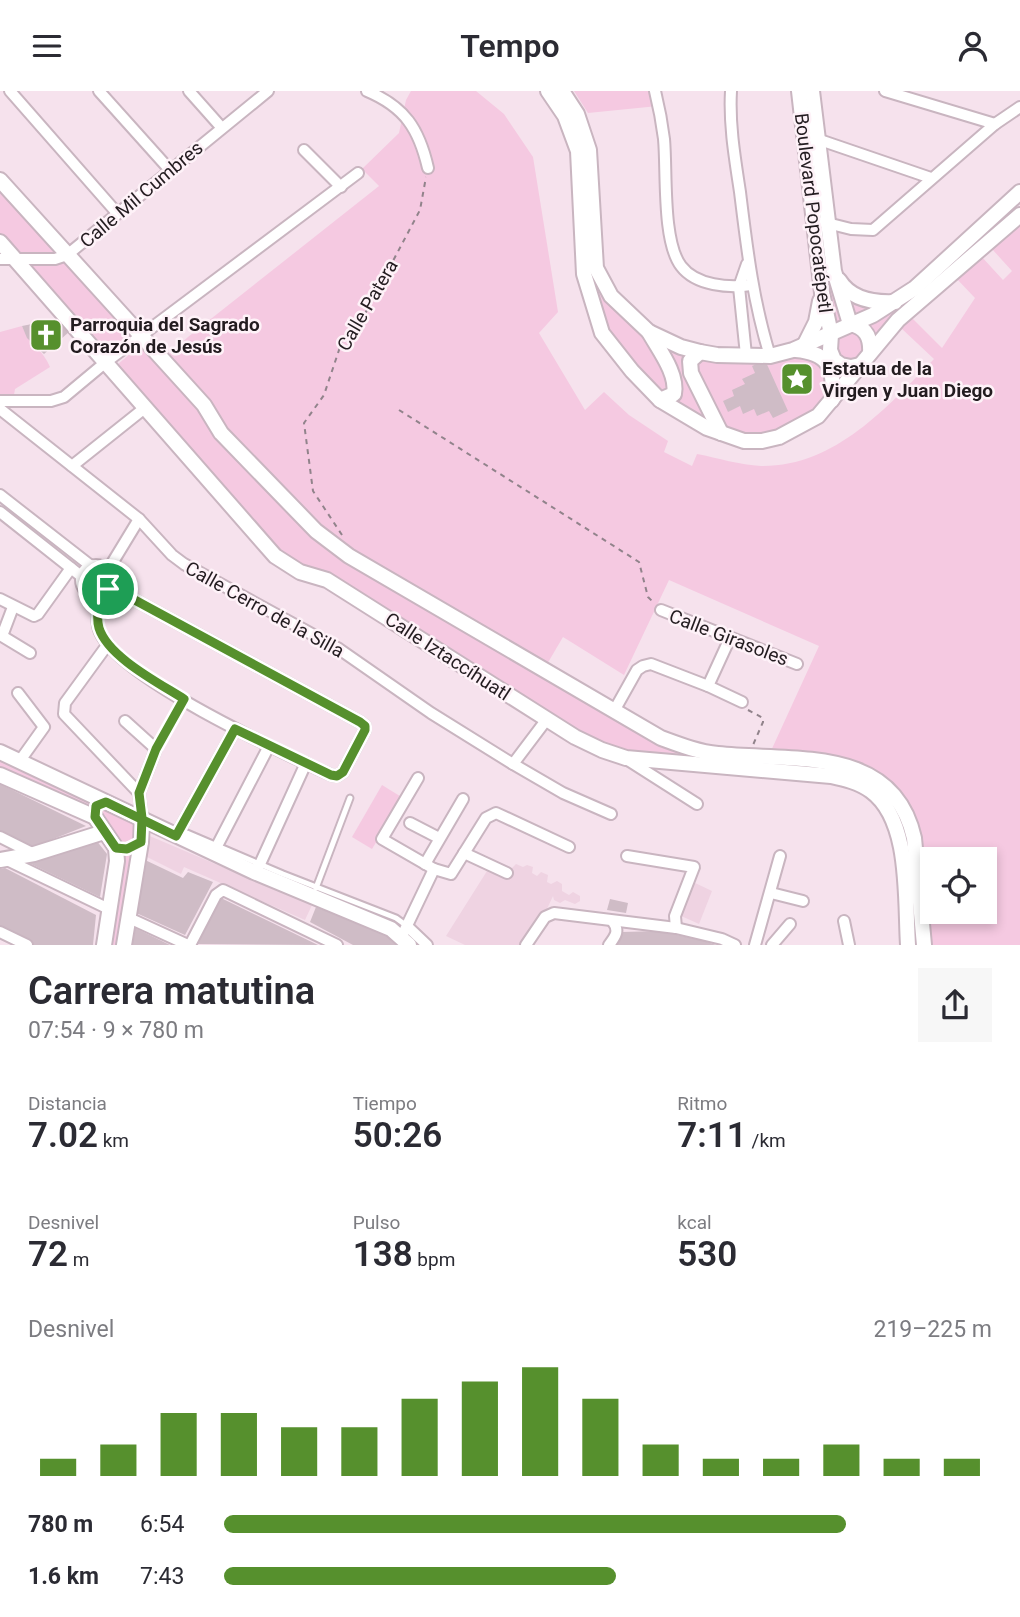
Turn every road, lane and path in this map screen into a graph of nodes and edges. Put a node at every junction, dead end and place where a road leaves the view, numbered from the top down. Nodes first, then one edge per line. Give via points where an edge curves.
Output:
1 (9, 91) edge
2 (99, 91) edge
3 (189, 91) edge
4 (268, 91) edge
5 (367, 91) edge
6 (548, 91) edge
7 (562, 91) edge
8 (655, 91) edge
9 (731, 91) edge
10 (799, 91) edge
11 (812, 91) edge
12 (885, 91) edge
13 (1020, 107) edge
14 (995, 124) junction
15 (221, 127) junction
16 (817, 139) junction
17 (304, 150) dead end
18 (428, 168) joint
19 (169, 169) junction
20 (358, 173) dead end
21 (931, 178) junction
22 (0, 180) edge
23 (341, 187) junction
24 (1020, 192) edge
25 (117, 213) junction
26 (1020, 215) edge
27 (821, 221) junction
28 (0, 242) edge
29 (67, 255) junction
30 (7, 259) edge
31 (748, 261) junction
32 (834, 271) junction
33 (751, 285) junction
34 (739, 287) junction
35 (822, 293) junction
36 (897, 302) junction
37 (850, 324) junction
38 (649, 332) junction
39 (831, 334) junction
40 (144, 336) junction
41 (799, 347) junction
42 (700, 352) junction
43 (870, 353) junction
44 (746, 355) junction
45 (770, 356) junction
46 (106, 362) junction
47 (860, 365) junction
48 (660, 400) junction
49 (0, 401) edge
50 (831, 402) junction
51 (146, 407) junction
52 (0, 409) edge
53 (399, 410) dead end
54 (722, 433) junction
55 (72, 465) junction
56 (0, 495) edge
57 (0, 512) edge
58 (139, 519) junction
59 (349, 556) junction
60 (91, 566) junction
61 (71, 568) junction
62 (108, 570) junction
63 (82, 576) junction
64 (104, 592) junction
65 (0, 599) edge
66 (13, 607) junction
67 (661, 610) joint
68 (730, 638) junction
69 (108, 645) junction
70 (30, 653) dead end
71 (797, 664) dead end
72 (708, 686) junction
73 (18, 693) dead end
74 (184, 699) junction
75 (742, 702) joint
76 (614, 711) junction
77 (547, 719) junction
78 (125, 721) dead end
79 (235, 729) junction
80 (269, 746) junction
81 (156, 749) junction
82 (0, 752) edge
83 (748, 756) junction
84 (626, 758) junction
85 (19, 762) junction
86 (306, 763) junction
87 (513, 764) junction
88 (0, 775) edge
89 (418, 778) dead end
90 (139, 793) junction
91 (350, 798) dead end
92 (463, 799) dead end
93 (106, 802) junction
94 (697, 804) dead end
95 (611, 814) dead end
96 (95, 817) junction
97 (149, 819) junction
98 (410, 823) dead end
99 (104, 832) junction
100 (178, 833) junction
101 (0, 837) edge
102 (439, 838) junction
103 (141, 842) junction
104 (217, 846) junction
105 (569, 847) dead end
106 (116, 848) junction
107 (464, 853) junction
108 (34, 854) junction
109 (627, 856) dead end
110 (780, 856) dead end
111 (3, 860) edge
112 (429, 867) junction
113 (257, 868) junction
114 (506, 873) dead end
115 (316, 888) junction
116 (771, 893) junction
117 (803, 901) dead end
118 (111, 910) junction
119 (129, 918) junction
120 (844, 921) dead end
121 (613, 922) junction
122 (790, 924) dead end
123 (676, 928) junction
124 (0, 932) edge
125 (406, 936) edge
126 (27, 945) edge
127 (104, 945) edge
128 (124, 945) edge
129 (189, 945) edge
130 (337, 945) edge
131 (427, 945) edge
132 (526, 945) edge
133 (609, 945) edge
134 (735, 945) edge
135 (755, 945) edge
136 (772, 945) edge
137 (849, 945) edge
138 (908, 945) edge
139 (924, 945) edge

1 - 25 street
2 - 19 street
3 - 15 street
4 - 15 street, Calle Mil Cumbres
5 - 18 street via 401,111 422,144
6 - 48 street via 565,116 578,151 584,274 602,333
7 - 38 street, Boulevard Popocatépetl via 577,114 589,150 596,268 611,296
8 - 34 street via 676,258 682,268 702,281
9 - 31 street via 729,116
10 - 27 street, Boulevard Popocatépetl
11 - 16 street, Boulevard Popocatépetl
12 - 14 street
13 - 14 street
14 - 21 street
15 - 19 street, Calle Mil Cumbres
16 - 21 street
16 - 27 street, Boulevard Popocatépetl
17 - 23 street
18 - 59 path, Calle Patera via 420,210 359,325 343,338 324,395 304,423 313,491 347,544
19 - 25 street, Calle Mil Cumbres
20 - 23 street
21 - 27 street via 873,230
22 - 29 street, Calle Iztaccíhuatl
23 - 40 street
24 - 36 street, Boulevard Popocatépetl
25 - 29 street, Calle Mil Cumbres
26 - 43 street via 898,320
27 - 32 street, Boulevard Popocatépetl
27 - 35 street, Boulevard Popocatépetl
28 - 30 street, Calle Iztaccíhuatl
29 - 30 street, Calle Mil Cumbres
29 - 40 street, Calle Iztaccíhuatl
30 - 46 street, Calle Iztaccíhuatl
31 - 33 street
31 - 34 street
32 - 36 street via 852,294
32 - 37 street, Boulevard Popocatépetl
33 - 34 street
33 - 45 street
34 - 44 street
35 - 39 street, Boulevard Popocatépetl
35 - 41 street via 816,322
36 - 37 street, Boulevard Popocatépetl
37 - 39 street, Boulevard Popocatépetl
37 - 43 street, Boulevard Popocatépetl via 865,332
38 - 42 street, Boulevard Popocatépetl
38 - 48 street via 675,387 674,394
39 - 41 street, Boulevard Popocatépetl
39 - 47 street, Boulevard Popocatépetl via 834,360 846,367
40 - 46 street
40 - 59 street, Calle Iztaccíhuatl via 204,405 221,433 316,530
41 - 45 street, Boulevard Popocatépetl
41 - 50 street via 828,364 833,378
42 - 44 street, Boulevard Popocatépetl
42 - 54 street via 690,361 691,373
43 - 47 street
44 - 45 street, Boulevard Popocatépetl
46 - 49 street via 58,400
46 - 51 street, Calle Iztaccíhuatl
47 - 50 street
48 - 54 street
50 - 54 street via 818,416 779,437 744,441
51 - 55 street
51 - 77 street, Calle Iztaccíhuatl via 275,556 348,592
52 - 55 street, Calle Cerro de la Silla
53 - 67 path via 639,562 648,597
55 - 58 street, Calle Cerro de la Silla
56 - 60 street
57 - 61 street
58 - 62 street
58 - 87 street, Calle Cerro de la Silla via 184,564 339,649
59 - 76 street, Calle Iztaccíhuatl
60 - 62 street
60 - 63 street
61 - 63 street
61 - 66 street via 38,614 30,616
62 - 64 street via 112,579
63 - 64 street via 85,591
64 - 69 street via 98,625
64 - 86 street via 120,592 365,726 337,776
65 - 66 street
66 - 70 street via 2,636
67 - 68 street, Calle Girasoles
68 - 71 street, Calle Girasoles
68 - 72 street
69 - 74 street
69 - 90 street via 65,703 64,714
72 - 75 street
72 - 76 street via 659,666 643,666
73 - 85 street via 44,727
74 - 79 street
74 - 81 street
75 - 83 path via 764,722
76 - 83 street, Calle Iztaccíhuatl via 684,747
77 - 84 street, Calle Iztaccíhuatl via 575,737
77 - 87 street
78 - 81 street
79 - 80 street
79 - 100 street
80 - 86 street
80 - 104 street
81 - 90 street
82 - 85 street
83 - 139 street, Calle Iztaccíhuatl via 857,768 896,795 914,838
84 - 94 street
84 - 138 street, Calle Iztaccíhuatl via 831,776 872,792 897,830
85 - 93 street
86 - 113 street
87 - 95 street, Calle Cerro de la Silla
88 - 96 street
89 - 112 street via 382,839
90 - 97 street
91 - 115 lane
92 - 102 street
93 - 96 street via 96,806
93 - 97 street
96 - 99 street
97 - 100 street
97 - 103 street
98 - 102 street
99 - 106 street
99 - 108 street
100 - 104 lane
100 - 113 street
101 - 108 street
102 - 112 street
103 - 106 street via 127,849
103 - 119 street
104 - 113 lane
105 - 107 street via 491,813
106 - 118 street
107 - 112 street via 451,874
107 - 114 street
108 - 111 street
109 - 123 street via 694,867
110 - 116 street
111 - 118 street
112 - 125 street
113 - 115 lane
113 - 125 street
115 - 125 lane via 396,918
116 - 117 street
116 - 135 street
118 - 127 street
119 - 128 street
119 - 129 street
120 - 137 street
121 - 123 street
121 - 132 street via 549,914
121 - 133 street via 617,934
122 - 136 street
123 - 134 street
124 - 126 street
125 - 131 street
129 - 130 street via 223,890

